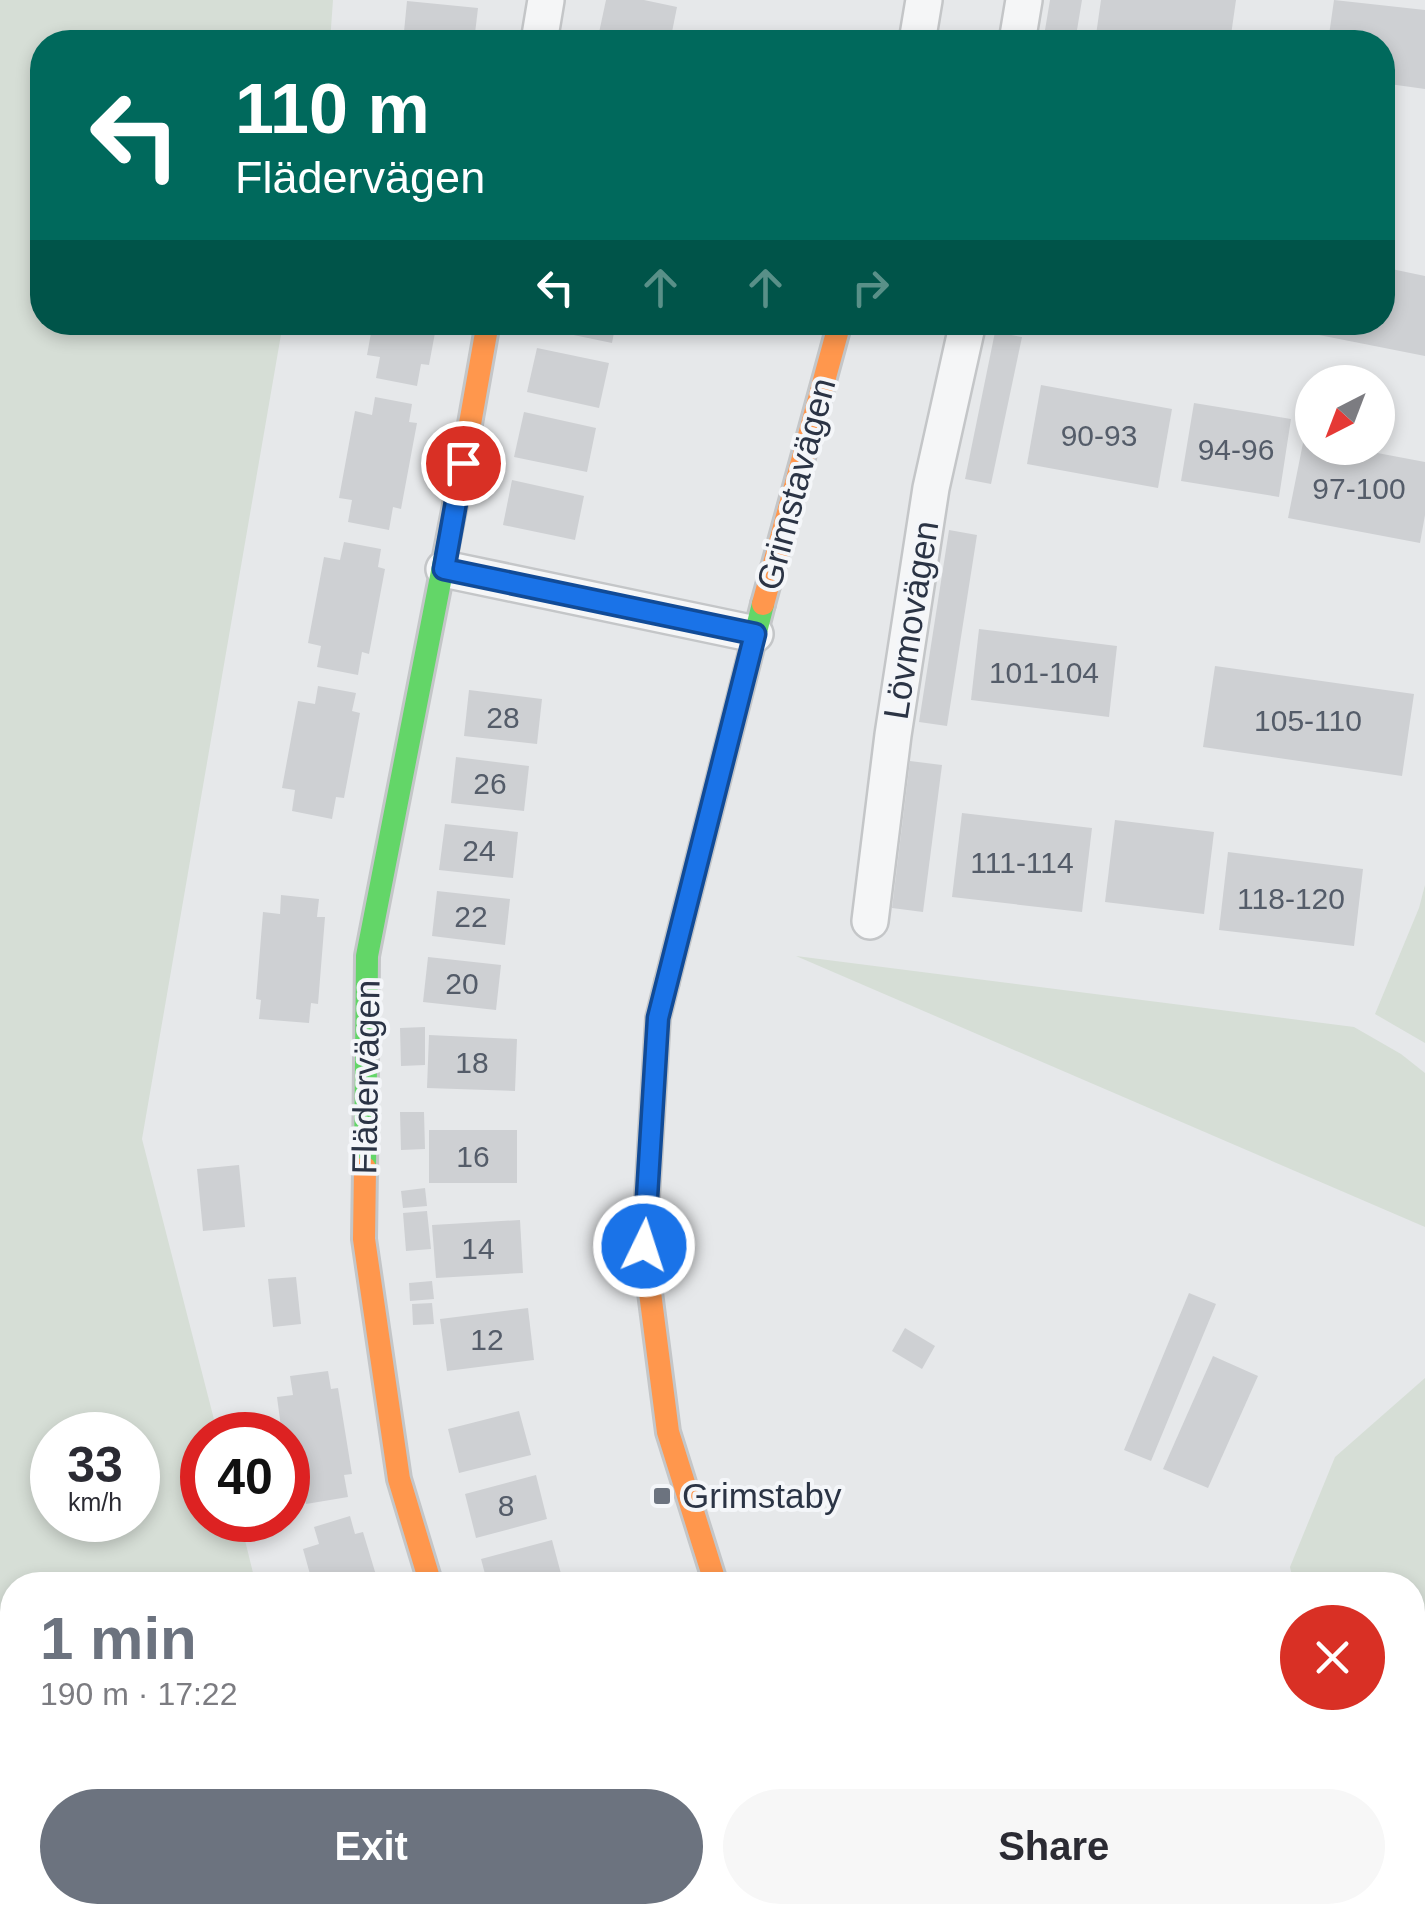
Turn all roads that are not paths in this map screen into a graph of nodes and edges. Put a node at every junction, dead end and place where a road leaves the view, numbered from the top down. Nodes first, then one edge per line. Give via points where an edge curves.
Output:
1 (546, 0) edge
2 (924, 0) edge
3 (1024, 0) edge
4 (541, 30) edge
5 (919, 30) edge
6 (1019, 30) edge
7 (486, 335) edge
8 (836, 335) edge
9 (965, 335) edge
10 (444, 569) junction
11 (755, 634) junction
12 (870, 921) dead end
13 (427, 1572) edge
14 (712, 1572) edge

1 - 4 street
2 - 5 street
3 - 6 street
7 - 10 street, Flädervägen
8 - 11 street, Grimstavägen
9 - 12 street, Lövmovägen via 931,488
10 - 11 street
10 - 13 street, Flädervägen via 368,956 364,1238 400,1479
11 - 14 street, Grimstavägen via 658,1018 644,1246 668,1432

